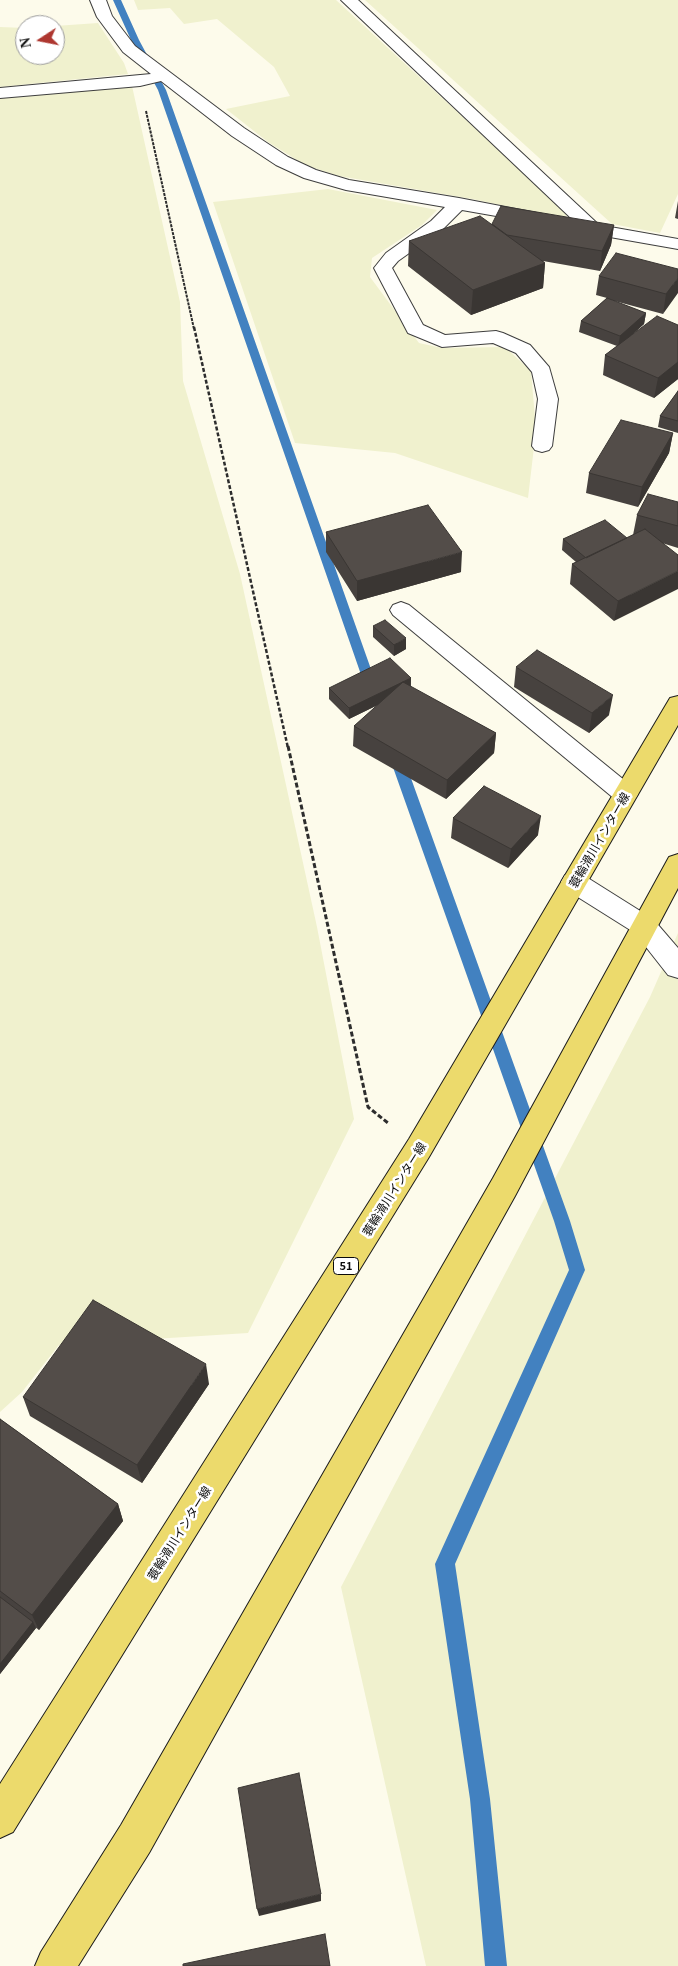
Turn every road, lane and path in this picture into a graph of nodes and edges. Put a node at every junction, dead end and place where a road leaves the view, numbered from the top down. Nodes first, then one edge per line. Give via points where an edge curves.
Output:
1 (98, 0) edge
2 (349, 0) edge
3 (161, 76) junction
4 (140, 81) junction
5 (0, 94) edge
6 (459, 203) junction
7 (593, 229) junction
8 (678, 244) edge
9 (542, 446) dead end
10 (401, 610) dead end
11 (678, 704) edge
12 (625, 794) junction
13 (678, 864) edge
14 (574, 882) junction
15 (644, 926) junction
16 (678, 967) edge
17 (419, 1148) junction
18 (0, 1819) edge
19 (55, 1966) edge

1 - 3 street via 105,17 129,49
2 - 7 street
3 - 4 street
3 - 6 street via 245,137 282,161 310,174 346,185
4 - 5 street
4 - 17 path via 368,1107
6 - 7 street
6 - 9 street via 437,226 392,257 383,268 415,329 442,341 496,338 523,349 542,371 548,399
7 - 8 street
10 - 12 street
11 - 12 main road, 蓑輪滑川インター線 / 51
12 - 14 main road, 蓑輪滑川インター線 / 51
13 - 15 main road
14 - 15 street
14 - 17 main road, 蓑輪滑川インター線 / 51
15 - 16 street
15 - 19 main road via 499,1196 136,1839
17 - 18 main road, 蓑輪滑川インター線 / 51

